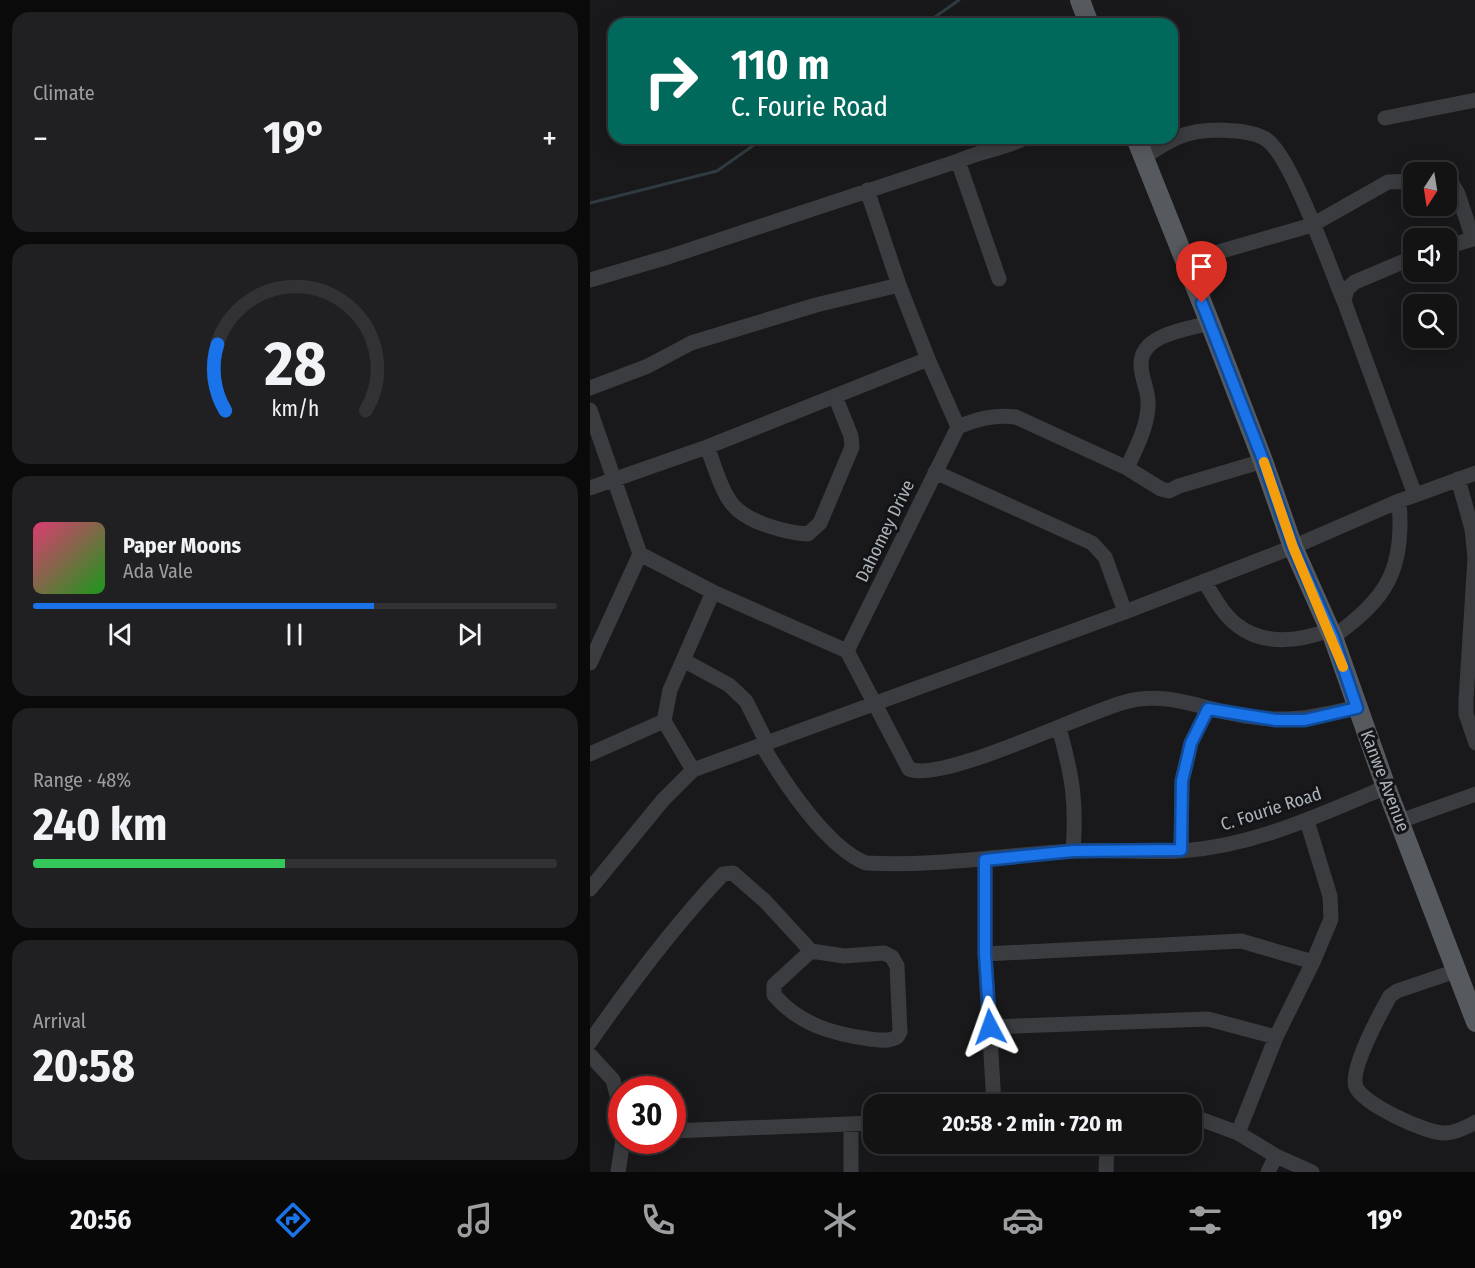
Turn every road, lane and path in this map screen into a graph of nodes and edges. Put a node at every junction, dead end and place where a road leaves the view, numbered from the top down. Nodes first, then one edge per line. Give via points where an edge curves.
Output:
1 (1080, 0) edge
2 (1087, 18) edge
3 (1475, 100) edge
4 (1385, 118) dead end
5 (1178, 137) edge
6 (1014, 144) edge
7 (1139, 144) edge
8 (1164, 144) edge
9 (1144, 157) junction
10 (958, 161) junction
11 (1403, 180) edge
12 (867, 190) junction
13 (1457, 192) edge
14 (1312, 225) junction
15 (1474, 238) edge
16 (1457, 243) edge
17 (1184, 262) junction
18 (1403, 262) edge
19 (999, 279) dead end
20 (590, 280) edge
21 (899, 285) junction
22 (1344, 301) junction
23 (1211, 323) junction
24 (928, 358) junction
25 (590, 388) edge
26 (835, 396) junction
27 (590, 410) edge
28 (958, 427) junction
29 (707, 447) junction
30 (1263, 460) junction
31 (1127, 468) junction
32 (935, 472) junction
33 (1475, 473) edge
34 (1458, 479) junction
35 (612, 480) junction
36 (590, 488) edge
37 (1415, 495) junction
38 (1399, 501) junction
39 (1293, 547) junction
40 (640, 554) junction
41 (1204, 581) junction
42 (713, 592) junction
43 (1125, 612) junction
44 (1331, 634) junction
45 (847, 651) junction
46 (683, 660) junction
47 (590, 663) edge
48 (873, 704) junction
49 (1357, 708) junction
50 (1208, 709) junction
51 (664, 721) junction
52 (1059, 728) junction
53 (1475, 742) edge
54 (764, 744) junction
55 (591, 752) edge
56 (693, 771) junction
57 (1386, 787) junction
58 (1475, 794) edge
59 (1400, 820) junction
60 (1307, 821) junction
61 (1181, 850) junction
62 (1073, 851) junction
63 (985, 860) junction
64 (590, 889) edge
65 (811, 951) junction
66 (985, 954) junction
67 (1313, 962) junction
68 (1456, 971) junction
69 (1475, 1022) edge
70 (990, 1027) junction
71 (1276, 1037) junction
72 (590, 1042) edge
73 (590, 1055) edge
74 (609, 1076) edge
75 (993, 1094) edge
76 (1202, 1120) edge
77 (1475, 1122) edge
78 (863, 1123) edge
79 (851, 1124) junction
80 (686, 1130) edge
81 (1238, 1133) junction
82 (621, 1154) edge
83 (1107, 1154) edge
84 (1276, 1156) junction
85 (618, 1172) edge
86 (851, 1172) edge
87 (1106, 1172) edge
88 (1268, 1172) edge
89 (1312, 1172) edge

1 - 2 main road
3 - 4 street
5 - 14 street via 1203,129 1233,130 1265,138 1286,162
6 - 10 street via 979,151
7 - 9 main road, Kanwe Avenue
8 - 9 street
9 - 17 main road, Kanwe Avenue
10 - 12 street
10 - 19 street
11 - 14 street via 1383,184
12 - 20 street
12 - 21 street
13 - 15 street
14 - 17 street
14 - 22 street
15 - 16 street
17 - 23 main road, Kanwe Avenue
18 - 22 street via 1355,282 1347,289
21 - 24 street
21 - 25 street via 816,305 691,343 648,366
22 - 37 street
23 - 30 main road, Kanwe Avenue
23 - 31 street via 1174,332 1157,340 1142,355 1147,413
24 - 26 street
24 - 28 street
26 - 29 street
26 - 29 street via 852,447 820,523 808,534 786,533 738,511 728,498
27 - 35 street
28 - 31 street via 978,419 1016,417
28 - 32 street, Dahomey Drive
29 - 35 street
30 - 31 street via 1169,491
30 - 39 main road, Kanwe Avenue
32 - 43 street via 1092,543 1105,557
32 - 45 street, Dahomey Drive
33 - 34 street
34 - 37 street
34 - 53 street via 1474,543 1466,714
35 - 36 street
35 - 40 street
37 - 38 street
38 - 39 street
38 - 44 street via 1399,546 1392,573 1364,615
39 - 41 street
39 - 44 main road, Kanwe Avenue
40 - 42 street
40 - 47 street
41 - 43 street
41 - 44 street via 1237,626 1256,635 1292,640
42 - 45 street
42 - 46 street
43 - 48 street
44 - 49 main road, Kanwe Avenue
45 - 48 street
46 - 51 street via 670,690
46 - 54 street, C. Fourie Road via 729,686 746,701
48 - 52 street via 910,769 917,773 941,769
48 - 54 street
49 - 50 street via 1305,720 1243,716
49 - 57 main road, Kanwe Avenue
50 - 52 street via 1156,697 1103,708
50 - 61 street via 1191,743 1182,781
51 - 55 street
51 - 56 street
52 - 62 street via 1073,778
54 - 56 street
54 - 63 street, C. Fourie Road via 784,784 853,858 883,864
56 - 64 street via 663,800
57 - 59 main road, Kanwe Avenue
57 - 60 street, C. Fourie Road
58 - 59 street
59 - 68 main road, Kanwe Avenue
60 - 61 street, C. Fourie Road via 1248,840
60 - 67 street via 1332,909
61 - 62 street, C. Fourie Road
62 - 63 street, C. Fourie Road
63 - 66 street
65 - 65 street via 837,956 884,953 892,957 897,966 897,1037 882,1040 827,1032 780,1002 774,995 774,985
65 - 72 street via 733,873 723,874 644,964
66 - 67 street via 1241,942
66 - 70 street
67 - 71 street
68 - 69 main road, Kanwe Avenue
68 - 77 street via 1390,996 1368,1040 1355,1077 1356,1087 1363,1096 1423,1129 1446,1133
70 - 71 street via 1208,1019
70 - 75 street
71 - 81 street
73 - 74 street
76 - 81 street
78 - 79 street
79 - 80 street
79 - 86 street
81 - 84 street
82 - 85 street
83 - 87 street
84 - 88 street
84 - 89 street

